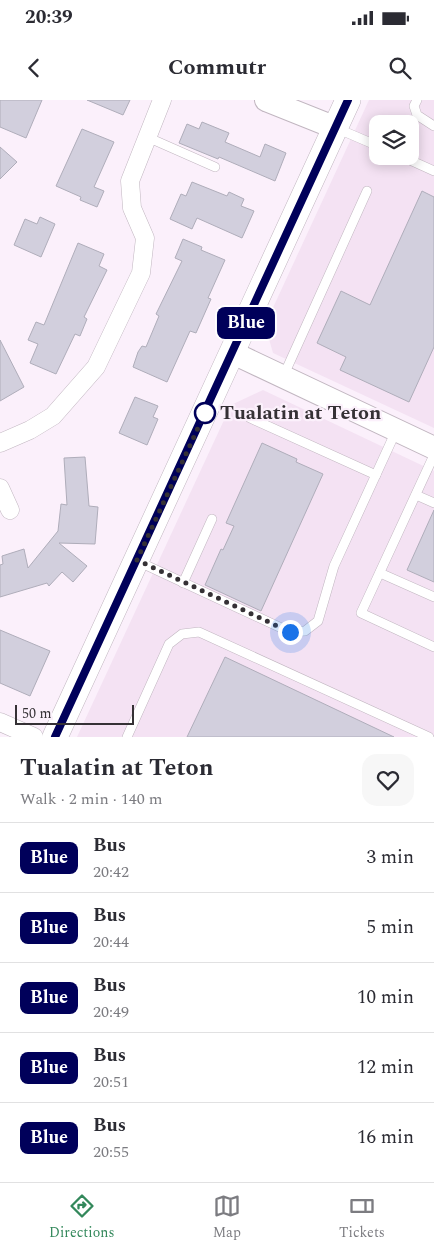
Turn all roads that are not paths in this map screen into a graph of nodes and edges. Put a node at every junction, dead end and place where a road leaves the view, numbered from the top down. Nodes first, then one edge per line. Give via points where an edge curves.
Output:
1 (162, 100) edge
2 (266, 100) edge
3 (348, 100) edge
4 (417, 100) edge
5 (434, 126) edge
6 (336, 128) junction
7 (147, 137) junction
8 (369, 142) edge
9 (419, 164) edge
10 (215, 167) dead end
11 (434, 171) edge
12 (367, 191) dead end
13 (233, 353) junction
14 (283, 377) junction
15 (250, 418) dead end
16 (396, 430) junction
17 (0, 443) edge
18 (434, 448) edge
19 (434, 455) edge
20 (376, 475) junction
21 (0, 488) edge
22 (416, 495) junction
23 (434, 504) edge
24 (10, 510) dead end
25 (212, 519) dead end
26 (137, 560) junction
27 (380, 573) junction
28 (182, 582) junction
29 (434, 597) edge
30 (434, 647) edge
31 (0, 722) edge
32 (34, 737) edge
33 (55, 737) edge
34 (127, 737) edge
35 (429, 737) edge

1 - 7 street
2 - 6 street
3 - 6 main road
4 - 5 lane via 414,106 418,115
6 - 8 lane
6 - 13 main road
7 - 10 lane
7 - 17 street via 130,181 132,208 146,238 141,273 96,367 53,416
9 - 11 lane
12 - 14 lane
13 - 14 street
13 - 26 main road
14 - 16 street
15 - 20 lane
16 - 18 street
16 - 20 lane
19 - 22 lane
20 - 28 lane via 334,566 318,621 305,631 290,632
21 - 24 street
22 - 23 lane
22 - 27 lane
25 - 28 lane
26 - 28 lane
26 - 33 main road
27 - 29 lane
27 - 30 lane via 361,613
31 - 32 street
34 - 35 lane via 169,644 182,634 199,632

